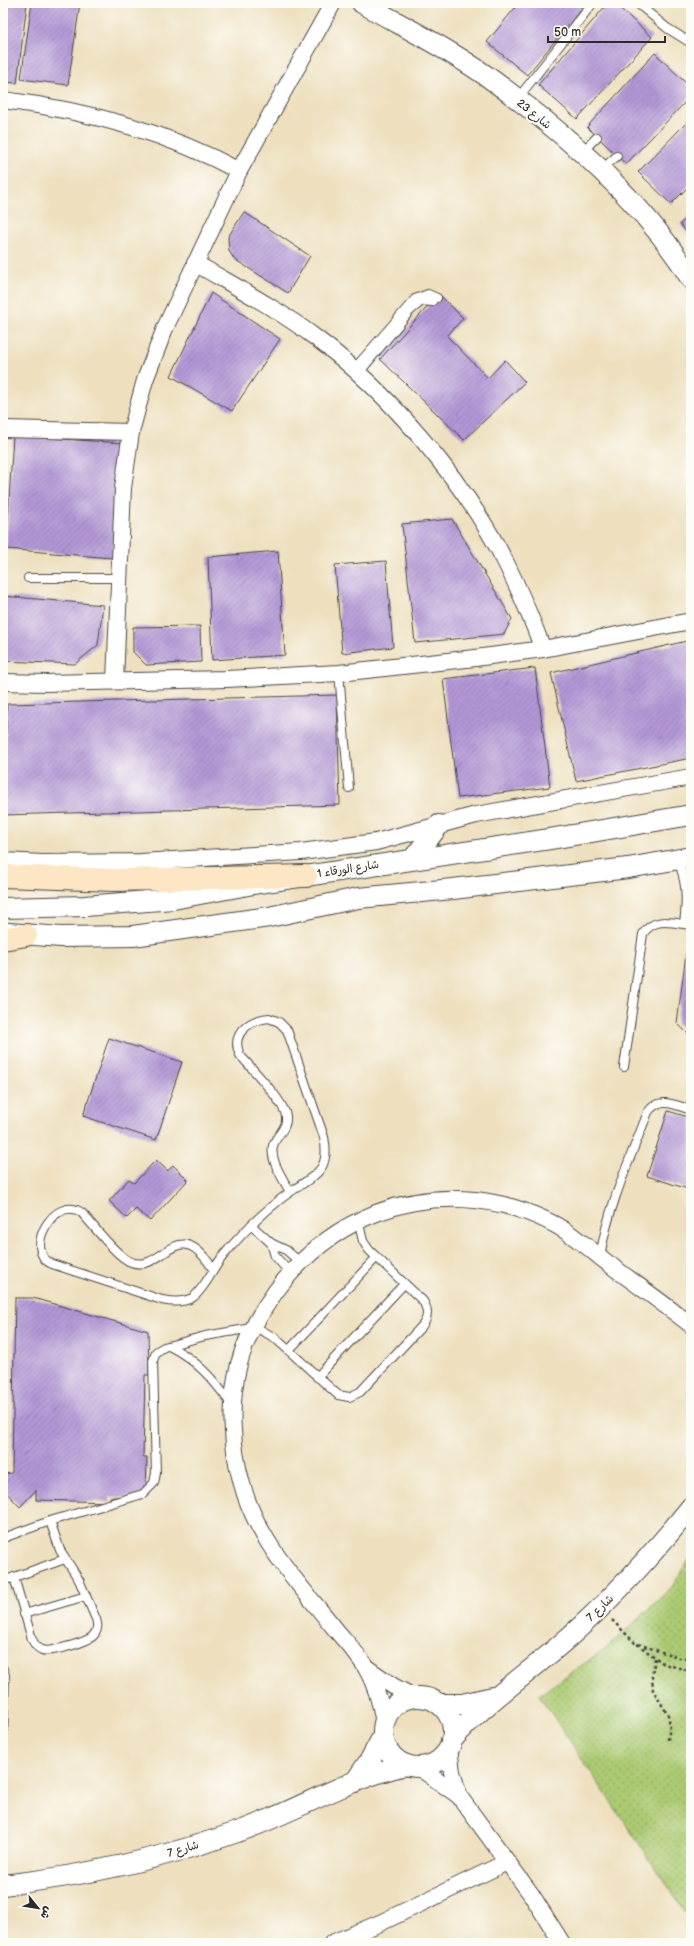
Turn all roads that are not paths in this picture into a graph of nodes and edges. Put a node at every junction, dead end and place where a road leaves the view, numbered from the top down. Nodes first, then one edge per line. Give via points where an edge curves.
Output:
1 (321, 3) edge
2 (333, 3) edge
3 (362, 3) edge
4 (593, 3) edge
5 (637, 3) edge
6 (691, 43) edge
7 (304, 54) junction
8 (517, 99) junction
9 (3, 100) edge
10 (597, 137) dead end
11 (581, 152) junction
12 (617, 156) dead end
13 (600, 170) junction
14 (238, 171) junction
15 (195, 263) junction
16 (685, 265) edge
17 (691, 279) edge
18 (434, 300) dead end
19 (357, 371) junction
20 (3, 429) edge
21 (131, 432) junction
22 (28, 578) dead end
23 (118, 578) junction
24 (691, 621) edge
25 (543, 649) junction
26 (339, 673) junction
27 (115, 681) junction
28 (3, 682) edge
29 (691, 777) edge
30 (349, 788) dead end
31 (691, 815) edge
32 (439, 825) junction
33 (413, 859) junction
34 (684, 859) edge
35 (3, 861) edge
36 (3, 876) edge
37 (306, 876) junction
38 (3, 908) edge
39 (687, 925) edge
40 (3, 933) edge
41 (26, 935) junction
42 (3, 939) edge
43 (624, 1067) dead end
44 (691, 1110) edge
45 (290, 1192) junction
46 (358, 1220) junction
47 (251, 1225) junction
48 (271, 1243) junction
49 (600, 1257) junction
50 (376, 1258) junction
51 (296, 1268) junction
52 (213, 1269) junction
53 (404, 1284) junction
54 (691, 1325) edge
55 (252, 1328) junction
56 (169, 1346) junction
57 (289, 1350) junction
58 (317, 1377) junction
59 (233, 1406) junction
60 (691, 1507) edge
61 (50, 1521) junction
62 (3, 1538) edge
63 (64, 1559) junction
64 (14, 1577) junction
65 (3, 1581) edge
66 (86, 1596) junction
67 (24, 1614) junction
68 (366, 1667) junction
69 (3, 1669) edge
70 (497, 1695) junction
71 (414, 1697) junction
72 (439, 1704) junction
73 (384, 1730) junction
74 (3, 1741) edge
75 (450, 1744) junction
76 (412, 1766) junction
77 (355, 1782) junction
78 (459, 1796) junction
79 (507, 1862) junction
80 (3, 1885) edge
81 (332, 1943) edge
82 (562, 1943) edge

1 - 7 street
2 - 7 street
3 - 8 street, شارع 23 via 462,61
4 - 8 lane
5 - 6 lane via 667,28
7 - 14 street
8 - 11 street, شارع 23
9 - 14 street via 106,120 185,146
10 - 11 lane
11 - 13 street, شارع 23
12 - 13 lane
13 - 16 street, شارع 23
14 - 15 street
15 - 19 street via 266,304 316,338
15 - 21 street via 154,355
16 - 17 street, شارع 23
18 - 19 lane via 422,301 410,312
19 - 25 street via 438,459 477,513 506,562
20 - 21 street
21 - 23 street via 123,488
22 - 23 lane
23 - 27 street
24 - 25 street
25 - 26 street
26 - 27 street
26 - 30 lane
27 - 28 street
29 - 32 street
31 - 33 street, شارع الورقاء 1
32 - 33 street
32 - 35 street via 376,842 263,856 141,862
33 - 37 street, شارع الورقاء 1
34 - 39 lane
34 - 41 street via 453,889 358,898 268,917 134,936
36 - 37 main road via 114,880
37 - 38 street, شارع الورقاء 1 via 173,899 85,906
39 - 43 lane via 656,922 643,934
40 - 41 street
41 - 42 main road
44 - 49 lane via 665,1102 655,1104 648,1112 613,1203
45 - 45 lane via 321,1169 327,1150 287,1030 274,1019 263,1018 251,1022 243,1030 238,1039 238,1050 284,1110 285,1127 272,1152
45 - 47 lane
46 - 49 street via 384,1209 424,1201 451,1199 484,1202 517,1209 542,1218 577,1238
46 - 50 lane via 363,1241
46 - 51 street via 332,1236
47 - 48 lane
47 - 52 lane
48 - 51 lane via 286,1250
48 - 51 lane via 275,1256
49 - 54 street
50 - 53 lane
50 - 57 lane
51 - 55 street via 270,1298
52 - 52 lane via 197,1294 185,1301 170,1302 52,1264 42,1256 39,1247 50,1220 60,1211 69,1208 82,1213 122,1257 133,1263 151,1262 172,1247 185,1245 202,1254
53 - 58 lane
53 - 58 lane via 426,1306 427,1316 422,1326 360,1392 353,1396 338,1395
55 - 56 lane via 204,1336
55 - 57 lane via 269,1334
55 - 59 street via 238,1364
56 - 59 lane via 204,1369
56 - 61 lane via 156,1352 153,1361 156,1473 151,1488 138,1496
57 - 58 lane
59 - 68 street via 237,1468 257,1525 283,1564
60 - 70 street, شارع 7 via 648,1559 601,1607 553,1651
61 - 62 lane
61 - 63 lane
63 - 64 lane
63 - 66 lane via 79,1580
64 - 65 lane
64 - 67 lane
66 - 67 lane
66 - 67 lane via 97,1623 95,1633 87,1640 52,1650 42,1650 34,1644
68 - 71 street
68 - 73 street via 377,1694
69 - 74 lane
70 - 72 street, شارع 7 via 462,1704
70 - 75 street, شارع 7 via 469,1720
71 - 72 street via 427,1698
71 - 73 street via 406,1699 392,1709
72 - 75 street via 449,1717 453,1733
73 - 76 street via 388,1750 393,1756
73 - 77 street via 370,1760
75 - 76 street via 439,1759 425,1766
75 - 78 street via 452,1772
76 - 77 street, شارع 7 via 380,1772
76 - 78 street via 439,1780
77 - 80 street, شارع 7 via 243,1830 193,1846 104,1870
78 - 79 street
79 - 81 street via 380,1923
79 - 82 street

